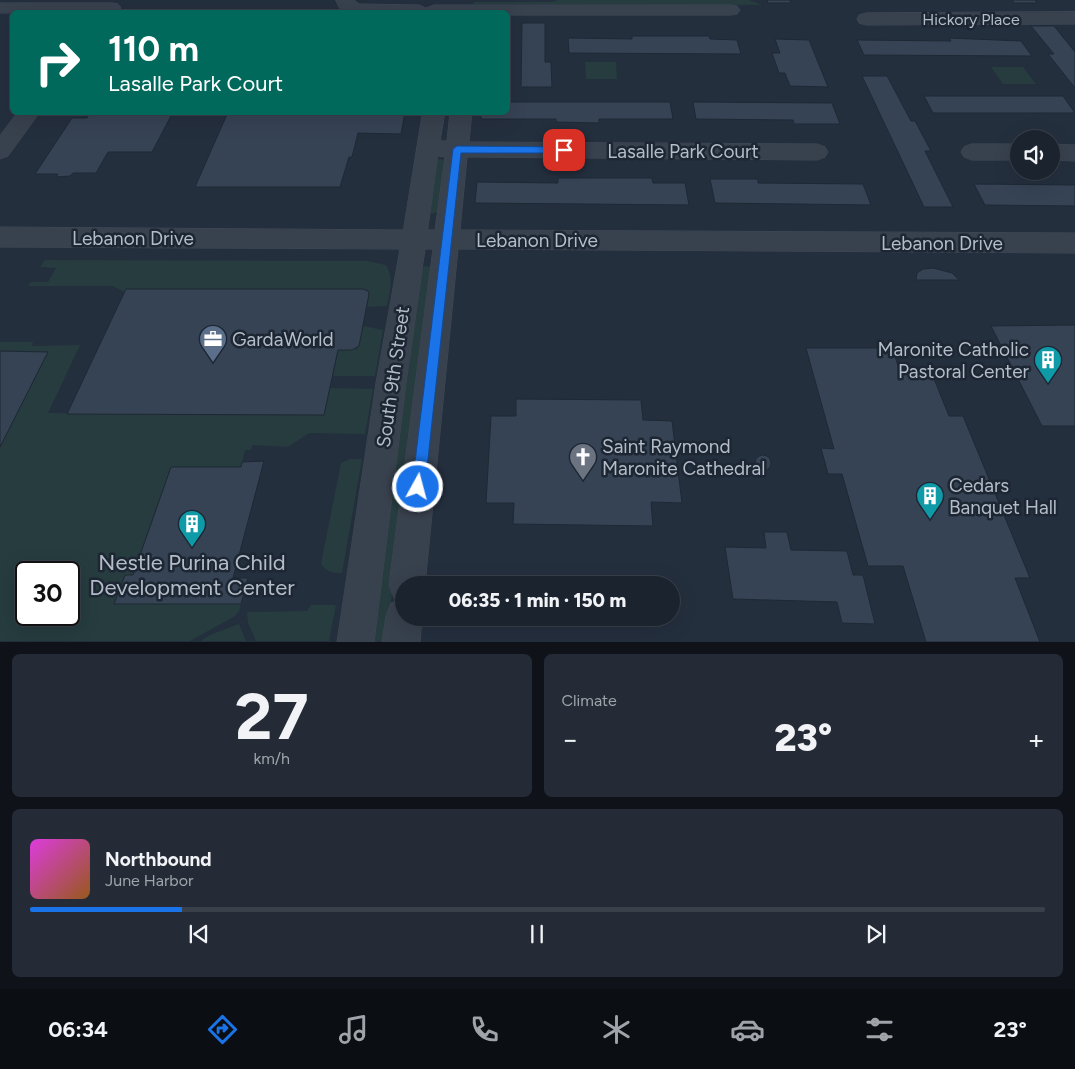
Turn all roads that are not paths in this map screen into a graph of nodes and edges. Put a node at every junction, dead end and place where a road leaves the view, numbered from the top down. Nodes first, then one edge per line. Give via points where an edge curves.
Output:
1 (8, 0) edge
2 (346, 3) edge
3 (113, 7) edge
4 (0, 8) edge
5 (426, 10) edge
6 (730, 10) dead end
7 (510, 11) edge
8 (1075, 18) edge
9 (866, 19) dead end
10 (28, 115) edge
11 (434, 115) edge
12 (461, 115) edge
13 (428, 149) junction
14 (457, 149) junction
15 (0, 151) edge
16 (818, 152) dead end
17 (972, 152) dead end
18 (1010, 152) edge
19 (1060, 152) edge
20 (1075, 153) edge
21 (0, 237) edge
22 (413, 239) junction
23 (447, 240) junction
24 (1075, 244) edge
25 (408, 576) edge
26 (403, 626) edge
27 (355, 642) edge
28 (401, 642) edge

1 - 4 street
2 - 5 street via 358,9
3 - 4 street
6 - 7 street
8 - 9 street, Hickory Place
10 - 15 street
11 - 13 street, South 9th Street
12 - 14 street, South 9th Street
13 - 14 street, Lasalle Park Court
13 - 22 street, South 9th Street
14 - 16 street, Lasalle Park Court
14 - 23 street, South 9th Street
17 - 18 street
19 - 20 street
21 - 22 street, Lebanon Drive
22 - 23 street, Lebanon Drive
22 - 27 street, South 9th Street
23 - 24 street, Lebanon Drive
23 - 25 street, South 9th Street
26 - 28 street

